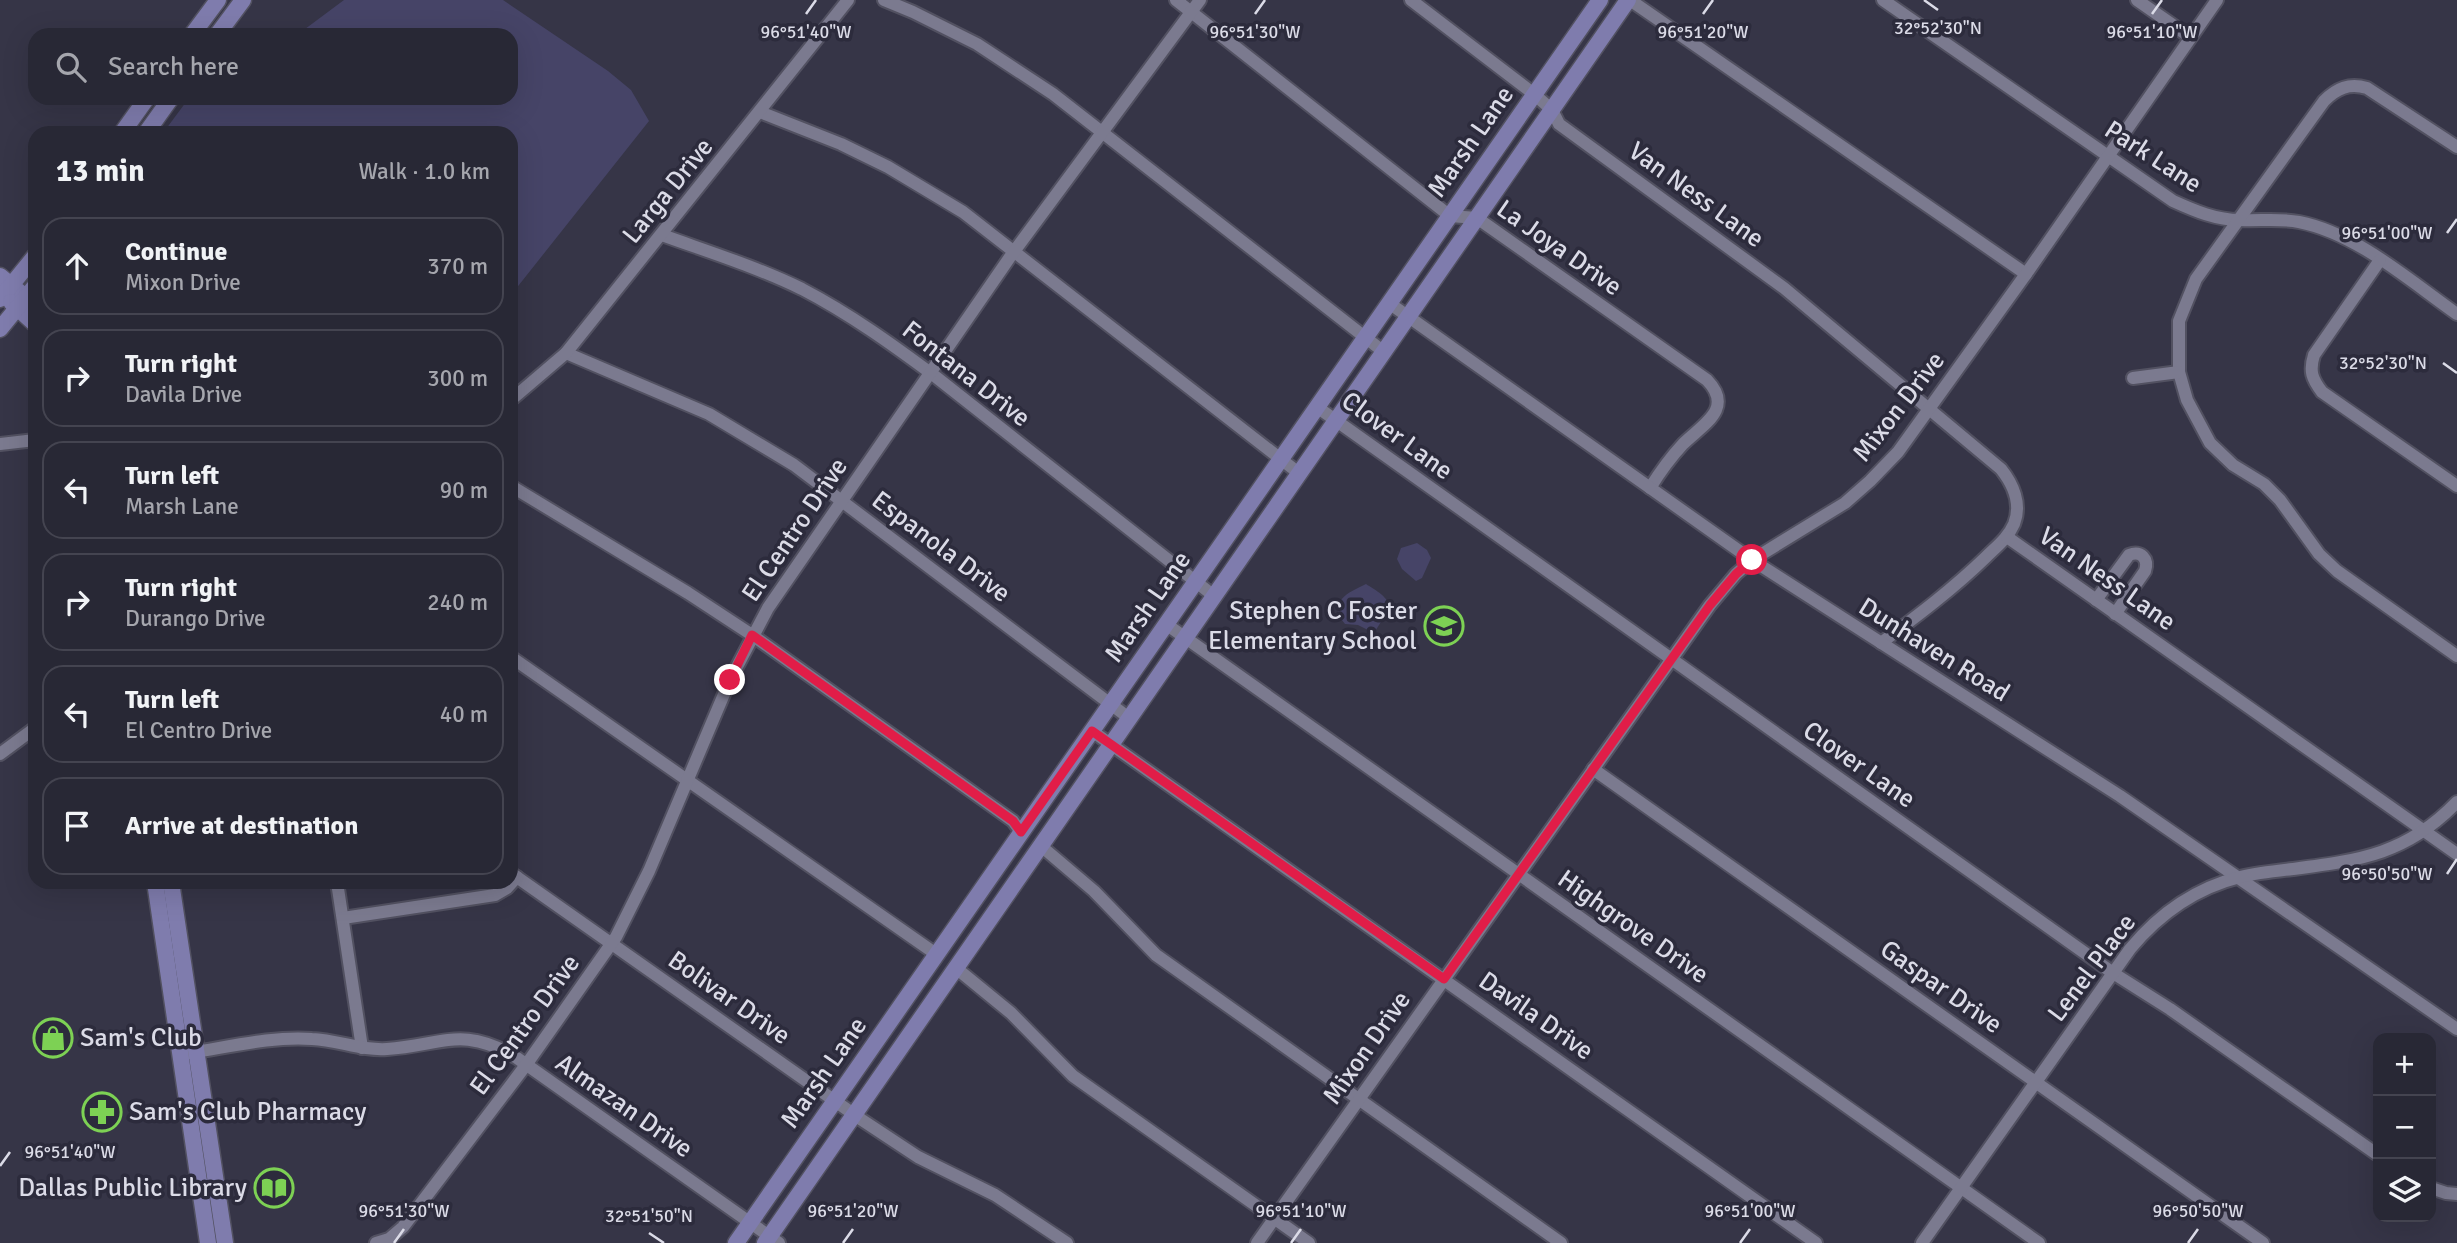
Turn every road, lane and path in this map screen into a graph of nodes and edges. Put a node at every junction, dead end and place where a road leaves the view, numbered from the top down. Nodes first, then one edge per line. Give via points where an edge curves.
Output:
1 (218, 0) edge
2 (243, 0) edge
3 (848, 0) edge
4 (884, 0) edge
5 (1176, 0) edge
6 (1200, 0) edge
7 (1411, 0) edge
8 (1629, 0) edge
9 (1884, 0) edge
10 (2137, 0) edge
11 (2217, 0) edge
12 (1603, 2) edge
13 (1191, 12) junction
14 (197, 28) edge
15 (222, 28) edge
16 (2190, 37) junction
17 (1534, 94) junction
18 (142, 105) edge
19 (147, 105) edge
20 (166, 105) edge
21 (1552, 110) junction
22 (760, 112) junction
23 (157, 116) junction
24 (127, 126) edge
25 (151, 126) edge
26 (1103, 132) junction
27 (2457, 147) edge
28 (2108, 156) junction
29 (1450, 216) junction
30 (1477, 218) junction
31 (2238, 220) junction
32 (662, 235) junction
33 (1015, 251) junction
34 (28, 260) edge
35 (2380, 260) junction
36 (28, 263) edge
37 (0, 268) edge
38 (2026, 274) junction
39 (3, 290) edge
40 (28, 299) edge
41 (1389, 303) junction
42 (2457, 314) edge
43 (1408, 317) junction
44 (0, 329) edge
45 (1364, 339) junction
46 (1384, 352) junction
47 (566, 353) junction
48 (2179, 372) junction
49 (930, 373) junction
50 (2133, 378) dead end
51 (518, 394) edge
52 (1317, 407) junction
53 (1930, 409) junction
54 (1336, 421) junction
55 (28, 441) edge
56 (0, 444) edge
57 (1280, 460) junction
58 (1300, 474) junction
59 (2457, 486) edge
60 (1650, 488) junction
61 (518, 490) edge
62 (842, 500) junction
63 (2007, 537) junction
64 (1752, 560) junction
65 (1195, 582) junction
66 (1214, 596) junction
67 (2096, 600) junction
68 (2115, 614) junction
69 (1166, 624) junction
70 (752, 635) junction
71 (1185, 638) junction
72 (1881, 643) junction
73 (2457, 656) edge
74 (1671, 659) junction
75 (518, 662) edge
76 (1110, 704) junction
77 (1129, 718) junction
78 (1092, 731) junction
79 (28, 733) edge
80 (1111, 744) junction
81 (0, 754) edge
82 (1593, 769) junction
83 (687, 780) junction
84 (2457, 803) edge
85 (2425, 831) junction
86 (1021, 832) junction
87 (1041, 846) junction
88 (2457, 854) edge
89 (1518, 874) junction
90 (2239, 877) junction
91 (518, 878) edge
92 (156, 889) edge
93 (172, 889) edge
94 (338, 889) edge
95 (505, 889) edge
96 (343, 918) junction
97 (612, 944) junction
98 (936, 954) junction
99 (956, 968) junction
100 (2113, 972) junction
101 (1444, 979) junction
102 (2457, 1029) edge
103 (362, 1048) junction
104 (189, 1053) junction
105 (526, 1065) junction
106 (2036, 1081) junction
107 (835, 1100) junction
108 (1358, 1100) junction
109 (855, 1114) junction
110 (2373, 1151) edge
111 (1961, 1188) junction
112 (2436, 1190) edge
113 (2457, 1194) edge
114 (1274, 1218) junction
115 (750, 1222) junction
116 (771, 1241) edge
117 (208, 1243) edge
118 (225, 1243) edge
119 (376, 1243) edge
120 (736, 1243) edge
121 (1067, 1243) edge
122 (1256, 1243) edge
123 (1309, 1243) edge
124 (1561, 1243) edge
125 (1816, 1243) edge
126 (1922, 1243) edge
127 (2039, 1243) edge
128 (2263, 1243) edge

1 - 14 main road
2 - 15 main road
3 - 22 street, Larga Drive
4 - 26 street via 977,44
5 - 13 street
6 - 13 street, El Centro Drive
7 - 17 street, Van Ness Lane
8 - 21 main road, Marsh Lane
8 - 38 street
9 - 28 street, Park Lane
10 - 16 street
11 - 16 street, Mixon Drive
12 - 17 main road, Marsh Lane
13 - 26 street, El Centro Drive
13 - 29 street
16 - 28 street, Mixon Drive
17 - 21 street, Van Ness Lane
17 - 29 main road, Marsh Lane
18 - 24 main road
19 - 23 main road
20 - 23 main road
21 - 30 main road, Marsh Lane
21 - 53 street, Van Ness Lane via 1559,124 1746,259
22 - 32 street, Larga Drive
22 - 33 street via 888,167 963,212
23 - 25 main road
26 - 33 street, El Centro Drive
26 - 45 street
27 - 31 street via 2376,92 2353,85 2341,88 2323,101
28 - 31 street, Park Lane via 2173,201 2203,215
28 - 38 street, Mixon Drive
29 - 30 street, La Joya Drive
29 - 41 main road, Marsh Lane
30 - 43 main road, Marsh Lane
30 - 60 street, La Joya Drive via 1714,387 1718,406 1711,420 1667,462
31 - 35 street, Park Lane via 2309,224 2355,243
31 - 48 street via 2196,279 2179,321
32 - 47 street, Larga Drive
32 - 49 street, Fontana Drive via 800,288 851,317
33 - 49 street, El Centro Drive
33 - 57 street
34 - 37 main road
35 - 42 street, Park Lane
35 - 59 street via 2314,355 2310,368 2314,382
36 - 39 main road
38 - 53 street, Mixon Drive
39 - 40 main road
40 - 44 main road
41 - 43 street, Dunhaven Road
41 - 45 main road, Marsh Lane
43 - 46 main road, Marsh Lane
43 - 60 street, Dunhaven Road
45 - 46 street
45 - 52 main road, Marsh Lane
46 - 54 main road, Marsh Lane
47 - 51 street, Larga Drive
47 - 62 street, Espanola Drive via 709,414 794,464
48 - 50 street
48 - 73 street via 2187,400 2210,443 2280,500 2337,571
49 - 62 street, El Centro Drive
49 - 65 street, Fontana Drive
52 - 54 street, Clover Lane
52 - 57 main road, Marsh Lane
53 - 63 street, Van Ness Lane via 2009,479 2017,507
53 - 64 street, Mixon Drive via 1870,481 1844,503
54 - 58 main road, Marsh Lane
54 - 74 street, Clover Lane
55 - 56 street
57 - 58 street
57 - 65 main road, Marsh Lane
58 - 66 main road, Marsh Lane
60 - 64 street, Dunhaven Road
61 - 70 street
62 - 70 street, El Centro Drive
62 - 76 street, Espanola Drive
63 - 67 street, Van Ness Lane
63 - 72 street via 1957,585
64 - 72 street, Dunhaven Road
64 - 74 street, Mixon Drive via 1710,605
65 - 66 street, Fontana Drive
65 - 69 main road, Marsh Lane
66 - 71 main road, Marsh Lane
67 - 68 street, Van Ness Lane
67 - 68 street via 2126,558 2140,554 2147,567
68 - 85 street, Van Ness Lane
69 - 71 street, Highgrove Drive
69 - 76 main road, Marsh Lane
70 - 83 street, El Centro Drive
70 - 86 street via 1013,821
71 - 77 main road, Marsh Lane
71 - 89 street, Highgrove Drive
72 - 90 street, Dunhaven Road
74 - 82 street, Mixon Drive
74 - 100 street, Clover Lane
75 - 83 street
76 - 77 street, Espanola Drive
76 - 78 main road, Marsh Lane
77 - 80 main road, Marsh Lane
78 - 80 street, Davila Drive
78 - 86 main road, Marsh Lane
79 - 81 street
80 - 87 main road, Marsh Lane
80 - 101 street, Davila Drive
82 - 89 street, Mixon Drive
82 - 106 street, Gaspar Drive
83 - 97 street, El Centro Drive
83 - 98 street
84 - 85 street, Lenel Place
85 - 88 street, Van Ness Lane
85 - 90 street, Lenel Place via 2371,856
86 - 87 main road
86 - 98 main road, Marsh Lane
87 - 99 main road, Marsh Lane
87 - 108 street via 1094,891 1156,955
89 - 101 street, Mixon Drive
89 - 111 street, Highgrove Drive
90 - 100 street, Lenel Place via 2176,905 2144,932
90 - 102 street, Dunhaven Road
91 - 97 street, Bolivar Drive
92 - 104 main road
93 - 104 main road
94 - 96 street
95 - 96 street via 495,895
96 - 103 street
97 - 105 street, El Centro Drive
97 - 107 street, Bolivar Drive
98 - 99 main road
98 - 107 main road, Marsh Lane
99 - 109 main road, Marsh Lane
99 - 114 street via 1011,1013 1073,1076
100 - 106 street, Lenel Place
100 - 110 street, Clover Lane
101 - 108 street, Mixon Drive
101 - 125 street, Davila Drive
103 - 104 street, Almazan Drive via 288,1039
103 - 105 street, Almazan Drive via 461,1039 486,1042
104 - 117 main road
104 - 118 main road
105 - 115 street, Almazan Drive
105 - 119 street, El Centro Drive via 403,1227
106 - 111 street, Lenel Place
106 - 128 street, Gaspar Drive
107 - 109 street, Bolivar Drive
107 - 115 main road, Marsh Lane
108 - 114 street, Mixon Drive
108 - 124 street
109 - 116 main road, Marsh Lane
109 - 121 street, Bolivar Drive via 918,1157 995,1195
111 - 126 street, Lenel Place
111 - 127 street, Highgrove Drive
112 - 113 street
114 - 122 street, Mixon Drive
114 - 123 street
115 - 116 street, Almazan Drive
115 - 120 main road, Marsh Lane

